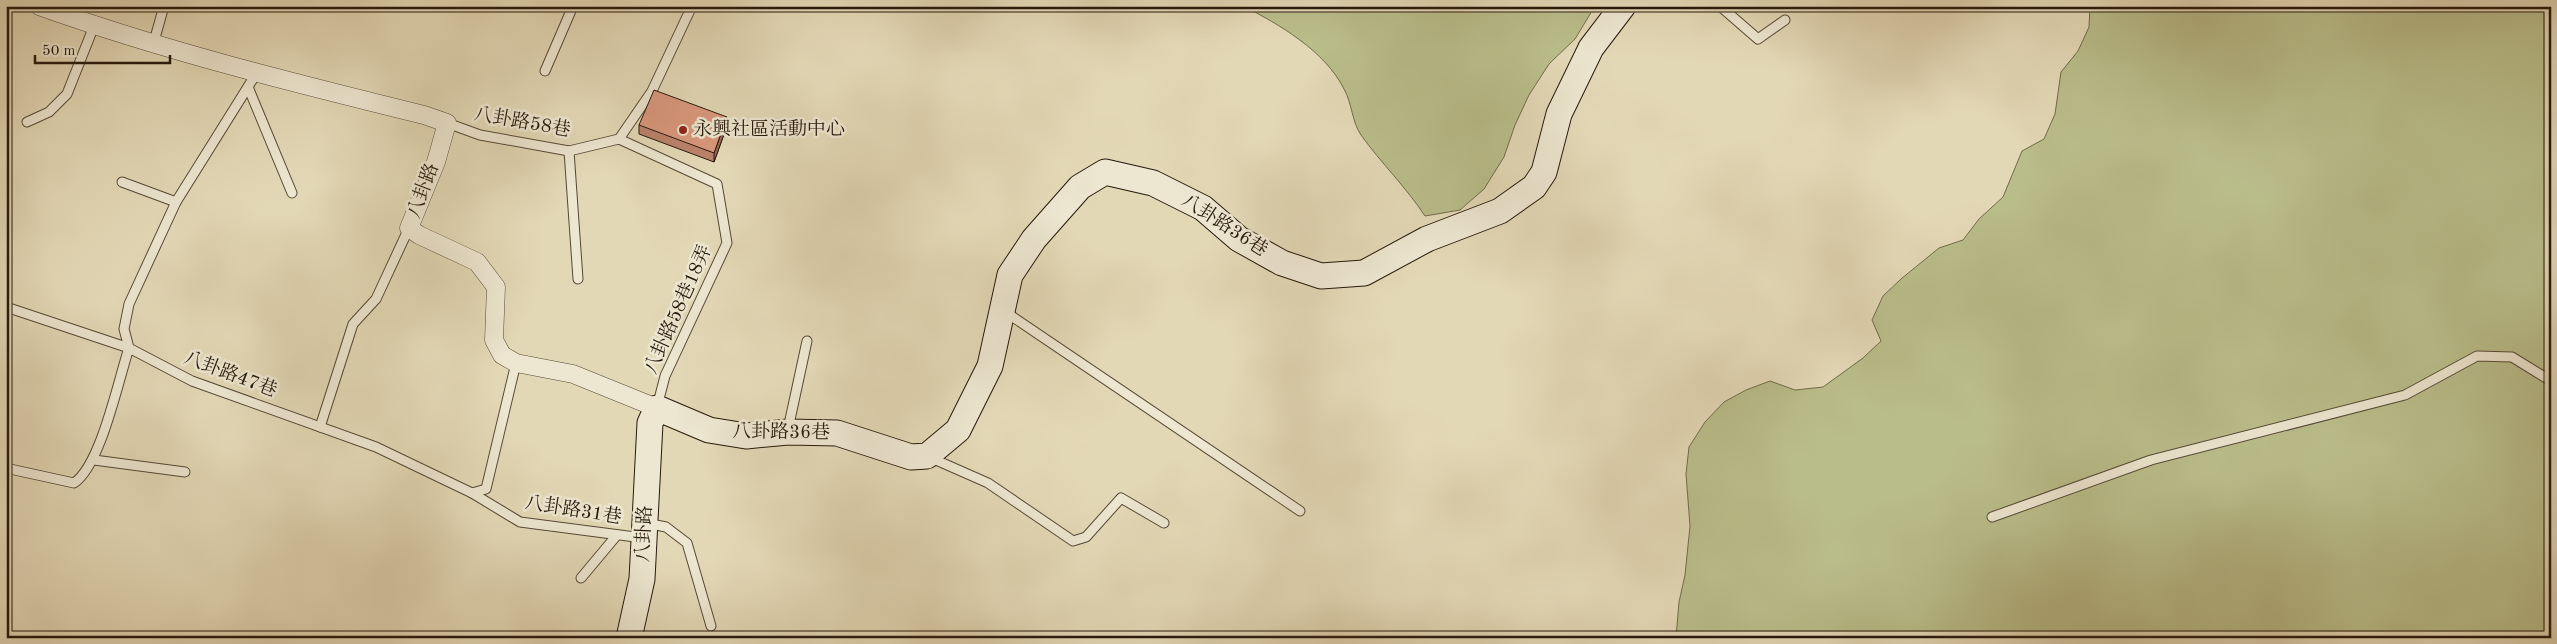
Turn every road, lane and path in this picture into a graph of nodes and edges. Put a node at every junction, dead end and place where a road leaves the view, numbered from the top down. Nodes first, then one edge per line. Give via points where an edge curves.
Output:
1 (39, 6) edge
2 (164, 6) edge
3 (573, 6) edge
4 (692, 6) edge
5 (1623, 6) edge
6 (1720, 6) edge
7 (1785, 20) dead end
8 (94, 26) junction
9 (154, 44) junction
10 (545, 71) dead end
11 (252, 80) junction
12 (27, 122) dead end
13 (446, 124) junction
14 (619, 140) junction
15 (569, 150) junction
16 (122, 182) dead end
17 (292, 193) dead end
18 (176, 202) junction
19 (409, 228) junction
20 (578, 280) dead end
21 (6, 307) edge
22 (1002, 309) junction
23 (807, 342) dead end
24 (129, 348) junction
25 (516, 363) junction
26 (2551, 381) edge
27 (657, 408) junction
28 (320, 427) junction
29 (788, 432) junction
30 (927, 456) junction
31 (94, 460) junction
32 (10, 469) dead end
33 (185, 472) dead end
34 (472, 493) junction
35 (1300, 510) dead end
36 (1992, 517) dead end
37 (1164, 523) dead end
38 (646, 531) junction
39 (617, 535) junction
40 (581, 578) dead end
41 (712, 626) dead end
42 (629, 638) edge

1 - 8 street
2 - 9 lane
3 - 10 lane
4 - 14 lane via 652,91
5 - 22 street, 八卦路36巷 via 1591,48 1559,114 1544,172 1534,187 1500,211 1427,239 1364,273 1322,276 1282,263 1239,240 1203,208 1153,183 1105,172 1080,187 1034,239 1010,275
6 - 7 lane via 1758,38
8 - 9 street
8 - 12 lane via 67,94 49,112
9 - 11 street
11 - 13 street via 424,115
11 - 17 lane
11 - 18 lane
13 - 15 lane, 八卦路58巷 via 480,135
13 - 19 street, 八卦路 via 436,162
14 - 15 lane, 八卦路58巷
14 - 27 lane, 八卦路58巷18弄 via 717,184 727,243 665,376
15 - 20 lane
16 - 18 lane
18 - 24 lane via 128,304 124,329
19 - 25 street, 八卦路 via 477,262 496,287 494,340 502,355
19 - 28 lane via 376,299 354,324
21 - 24 lane, 八卦路47巷
22 - 30 street, 八卦路36巷 via 990,366 958,430
22 - 35 lane
23 - 29 lane
24 - 28 lane, 八卦路47巷 via 192,381
24 - 31 lane
25 - 27 street via 573,374
25 - 34 lane via 486,489
26 - 36 lane via 2512,357 2476,356 2405,395 2151,460
27 - 29 street, 八卦路36巷 via 708,430 746,436
27 - 38 street, 八卦路 via 650,424
28 - 34 lane, 八卦路47巷 via 376,447
29 - 30 street, 八卦路36巷 via 837,433 911,457
30 - 37 lane via 988,483 1073,541 1086,537 1121,498
31 - 32 lane via 83,477 74,483
31 - 33 lane
34 - 39 lane, 八卦路31巷 via 520,522
38 - 39 lane, 八卦路31巷
38 - 41 lane, 八卦路31巷 via 666,527 687,544
38 - 42 street, 八卦路 via 642,579
39 - 40 lane

